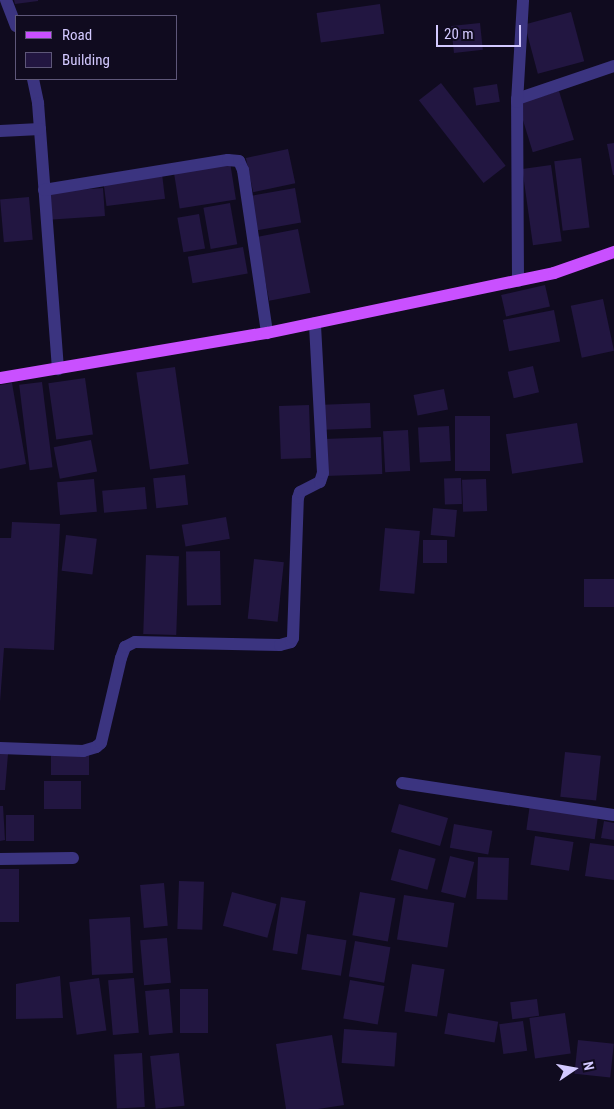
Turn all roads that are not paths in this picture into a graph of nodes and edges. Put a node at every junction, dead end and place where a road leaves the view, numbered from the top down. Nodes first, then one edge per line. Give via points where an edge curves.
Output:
1 (6, 0) edge
2 (523, 0) edge
3 (15, 23) edge
4 (614, 66) edge
5 (33, 80) edge
6 (517, 99) junction
7 (40, 129) junction
8 (0, 131) edge
9 (44, 190) junction
10 (614, 252) edge
11 (518, 281) junction
12 (315, 323) junction
13 (267, 333) junction
14 (58, 369) junction
15 (0, 378) edge
16 (0, 748) edge
17 (402, 783) dead end
18 (614, 815) edge
19 (73, 858) dead end
20 (0, 859) edge

1 - 3 street
2 - 6 street
4 - 6 street
5 - 7 street
6 - 11 street
7 - 8 street
7 - 9 street
9 - 13 street via 228,160 239,161 243,170
9 - 14 street
10 - 11 main road via 554,273
11 - 12 main road
12 - 13 main road
12 - 16 street via 323,473 320,482 300,492 298,498 291,642 280,645 135,642 125,647 101,743 96,748 84,751
13 - 14 main road
14 - 15 main road
17 - 18 street
19 - 20 street

